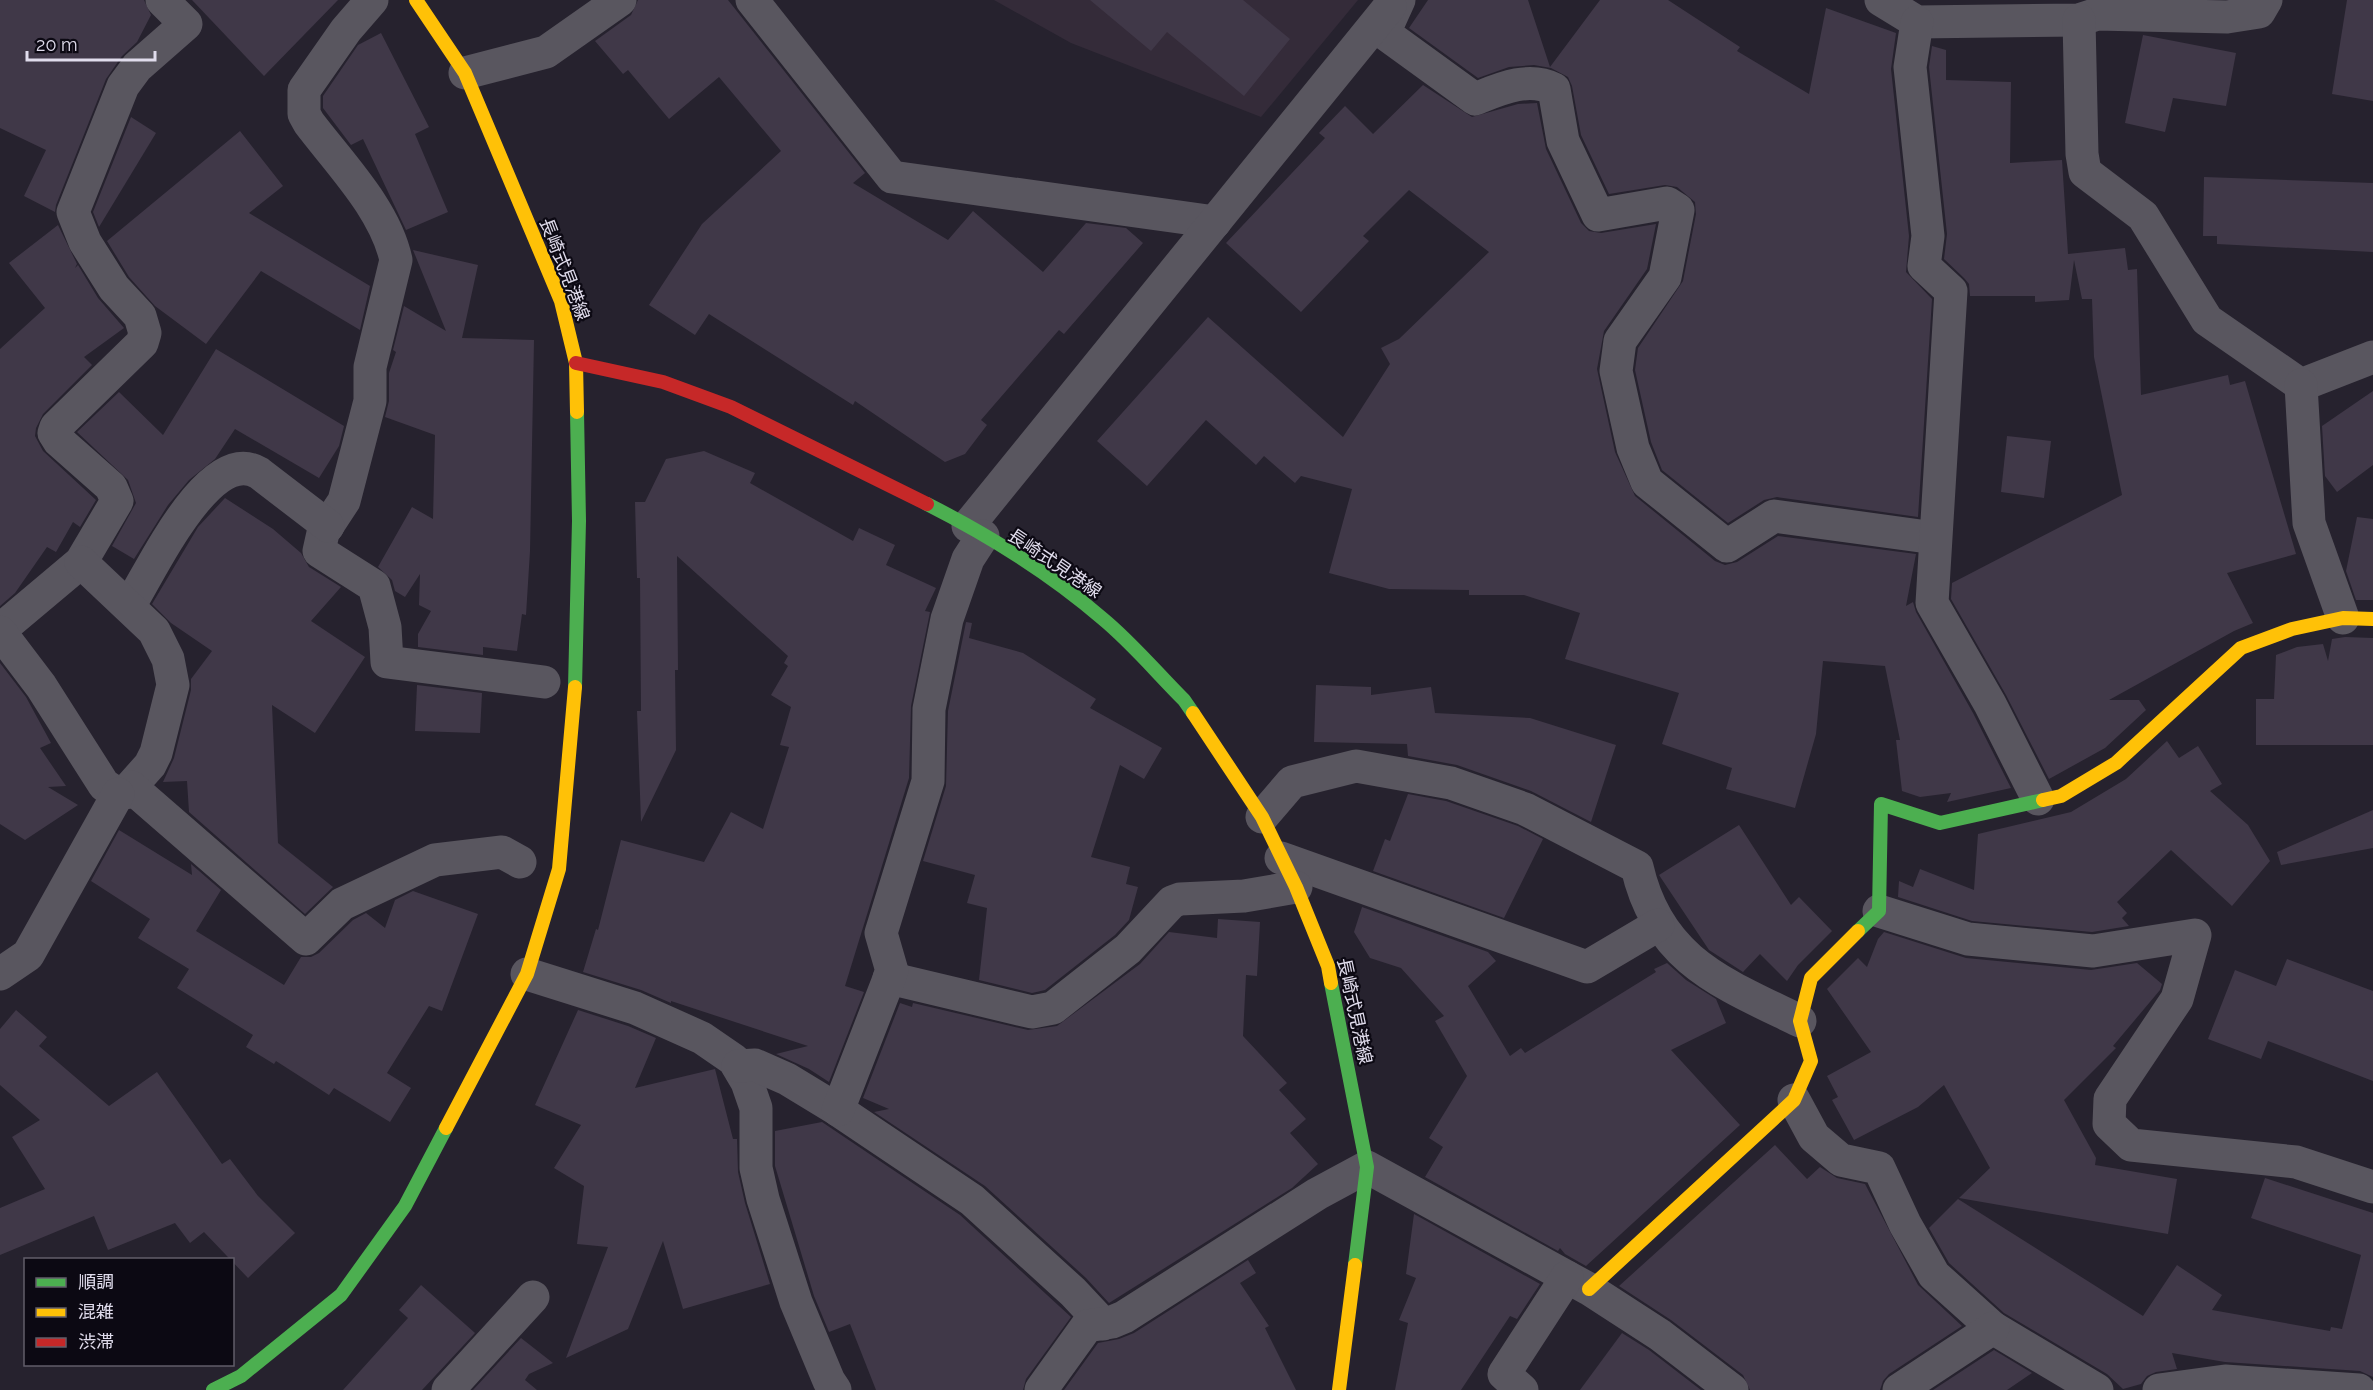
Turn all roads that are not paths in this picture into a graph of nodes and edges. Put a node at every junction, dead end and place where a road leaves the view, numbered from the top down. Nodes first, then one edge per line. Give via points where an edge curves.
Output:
1 (162, 0) edge
2 (372, 0) edge
3 (416, 0) edge
4 (620, 0) edge
5 (752, 0) edge
6 (1397, 0) edge
7 (1881, 0) edge
8 (2266, 0) edge
9 (2093, 11) edge
10 (1917, 21) junction
11 (465, 73) junction
12 (1215, 222) junction
13 (2373, 357) edge
14 (576, 363) junction
15 (2301, 385) junction
16 (328, 526) junction
17 (976, 531) junction
18 (1935, 538) junction
19 (81, 562) junction
20 (129, 606) junction
21 (2358, 618) edge
22 (0, 631) edge
23 (544, 682) dead end
24 (124, 790) junction
25 (2038, 799) junction
26 (1262, 817) junction
27 (1281, 858) junction
28 (520, 861) dead end
29 (1296, 887) junction
30 (1880, 911) junction
31 (1658, 925) junction
32 (0, 974) edge
33 (527, 974) junction
34 (889, 978) junction
35 (1800, 1021) junction
36 (738, 1066) junction
37 (1794, 1100) junction
38 (838, 1110) junction
39 (1366, 1167) junction
40 (2373, 1187) edge
41 (1578, 1283) junction
42 (533, 1297) dead end
43 (1103, 1324) junction
44 (1993, 1328) junction
45 (213, 1390) edge
46 (448, 1390) edge
47 (835, 1390) edge
48 (1041, 1390) edge
49 (1339, 1390) edge
50 (1522, 1390) edge
51 (1732, 1390) edge
52 (1899, 1390) edge
53 (2097, 1390) edge
54 (2159, 1390) edge
55 (2359, 1390) edge

1 - 19 street via 186,24 137,67 123,86 73,212 85,242 114,288 140,316 145,333 136,349 54,433 116,493 114,507
2 - 16 street via 303,90 304,114 372,208 396,260 370,367 370,401 344,501
3 - 11 street, 長崎式見港線
4 - 11 street via 546,52
5 - 12 street via 892,177
6 - 12 street
6 - 18 street via 1384,33 1475,99 1509,86 1541,83 1554,89 1563,141 1598,215 1667,203 1678,210 1665,277 1620,341 1616,371 1633,448 1647,482 1728,546 1774,516
7 - 10 street
8 - 9 street via 2259,12 2227,17
9 - 10 street
9 - 15 street via 2082,154 2085,172 2143,216 2207,320
10 - 18 street via 1910,67 1928,236 1924,266 1951,291
11 - 14 street, 長崎式見港線 via 561,301
12 - 17 street
13 - 15 street
14 - 17 street, 長崎式見港線 via 663,382 731,407
14 - 33 street via 576,697 559,869
15 - 21 street via 2309,523
16 - 20 street via 259,473 249,467 240,468 203,490 174,528
16 - 23 street via 320,541 320,551 374,586 385,627 387,662
17 - 26 street, 長崎式見港線 via 1068,590 1142,657 1184,700
17 - 34 street via 947,619 930,709 928,781 881,933 892,966
18 - 25 street via 1932,603
19 - 20 street
19 - 22 street
20 - 24 street via 154,631 168,659 173,685 156,753 150,765
21 - 25 street via 2292,629 2241,648 2116,763 2061,796
22 - 24 street via 41,686 104,785
24 - 28 street via 306,939 342,904 435,860 502,852
24 - 32 street via 28,956
25 - 30 street via 1940,823 1881,804
26 - 27 street, 長崎式見港線
26 - 31 street via 1292,782 1356,766 1451,783 1525,809 1637,867
27 - 29 street, 長崎式見港線
27 - 31 street via 1587,967
29 - 34 street via 1172,902 1128,949 1044,1011 1032,1012
29 - 39 street, 長崎式見港線 via 1328,966
30 - 35 street via 1811,978
30 - 40 street via 1968,939 2093,951 2194,935 2177,999 2110,1099 2109,1124 2131,1145 2296,1162
31 - 35 street via 1681,954 1729,987
33 - 36 street via 635,1008 723,1050
33 - 45 street via 405,1206 341,1295 241,1376
34 - 38 street
35 - 37 street via 1811,1061
36 - 38 street via 755,1065 787,1079
36 - 47 street via 756,1108 756,1168 763,1199 796,1302
37 - 41 street
37 - 44 street via 1814,1137 1841,1160 1879,1168 1934,1275
38 - 43 street via 972,1200
39 - 41 street
39 - 43 street via 1124,1317
39 - 49 street, 長崎式見港線
41 - 50 street via 1504,1374
41 - 51 street via 1660,1335
42 - 46 street
43 - 48 street via 1088,1326
44 - 52 street
44 - 53 street
54 - 55 street via 2224,1381

